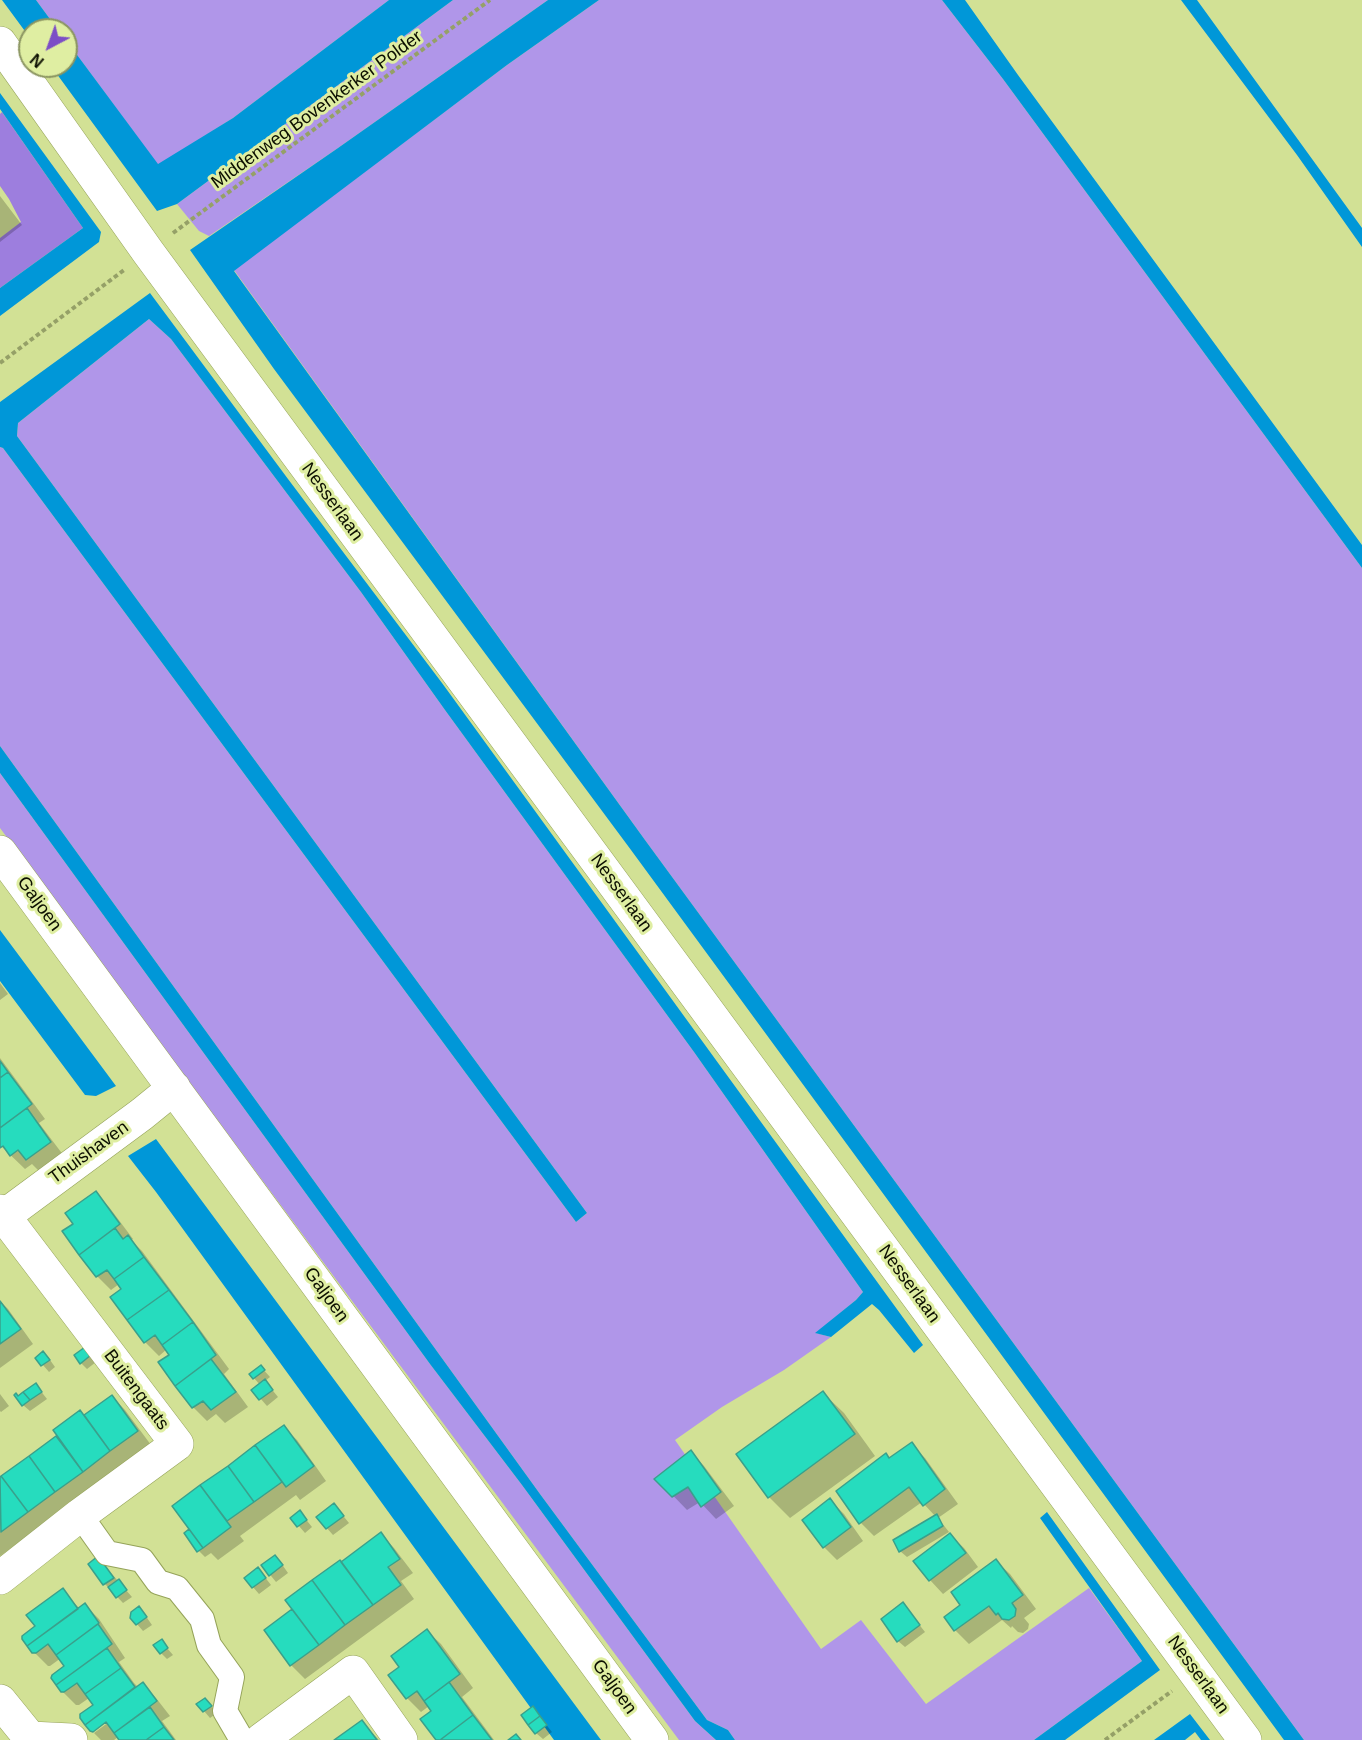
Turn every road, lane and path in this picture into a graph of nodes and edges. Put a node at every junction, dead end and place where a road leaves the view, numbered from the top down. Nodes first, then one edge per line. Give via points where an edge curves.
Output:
1 (490, 0) edge
2 (0, 43) edge
3 (159, 244) junction
4 (0, 363) edge
5 (0, 852) edge
6 (174, 1088) junction
7 (1, 1215) edge
8 (80, 1515) junction
9 (0, 1578) edge
10 (1196, 1673) junction
11 (2, 1707) edge
12 (71, 1740) edge
13 (242, 1740) edge
14 (261, 1740) edge
15 (401, 1740) edge
16 (652, 1740) edge
17 (1105, 1740) edge
18 (1245, 1740) edge

1 - 3 path, Middenweg Bovenkerker Polder
2 - 3 street, Nesserlaan
3 - 4 path, Middenweg Bovenkerker Polder
3 - 10 street, Nesserlaan
5 - 6 street, Galjoen
6 - 7 street, Thuishaven
6 - 16 street, Galjoen
7 - 8 street, Buitengaats via 177,1444
8 - 9 street, Buitengaats
8 - 13 street via 106,1553 142,1560 158,1582 177,1588 202,1619 209,1644 232,1677 225,1711
10 - 17 path
10 - 18 street, Nesserlaan
11 - 12 street via 30,1738
14 - 15 street via 353,1672

